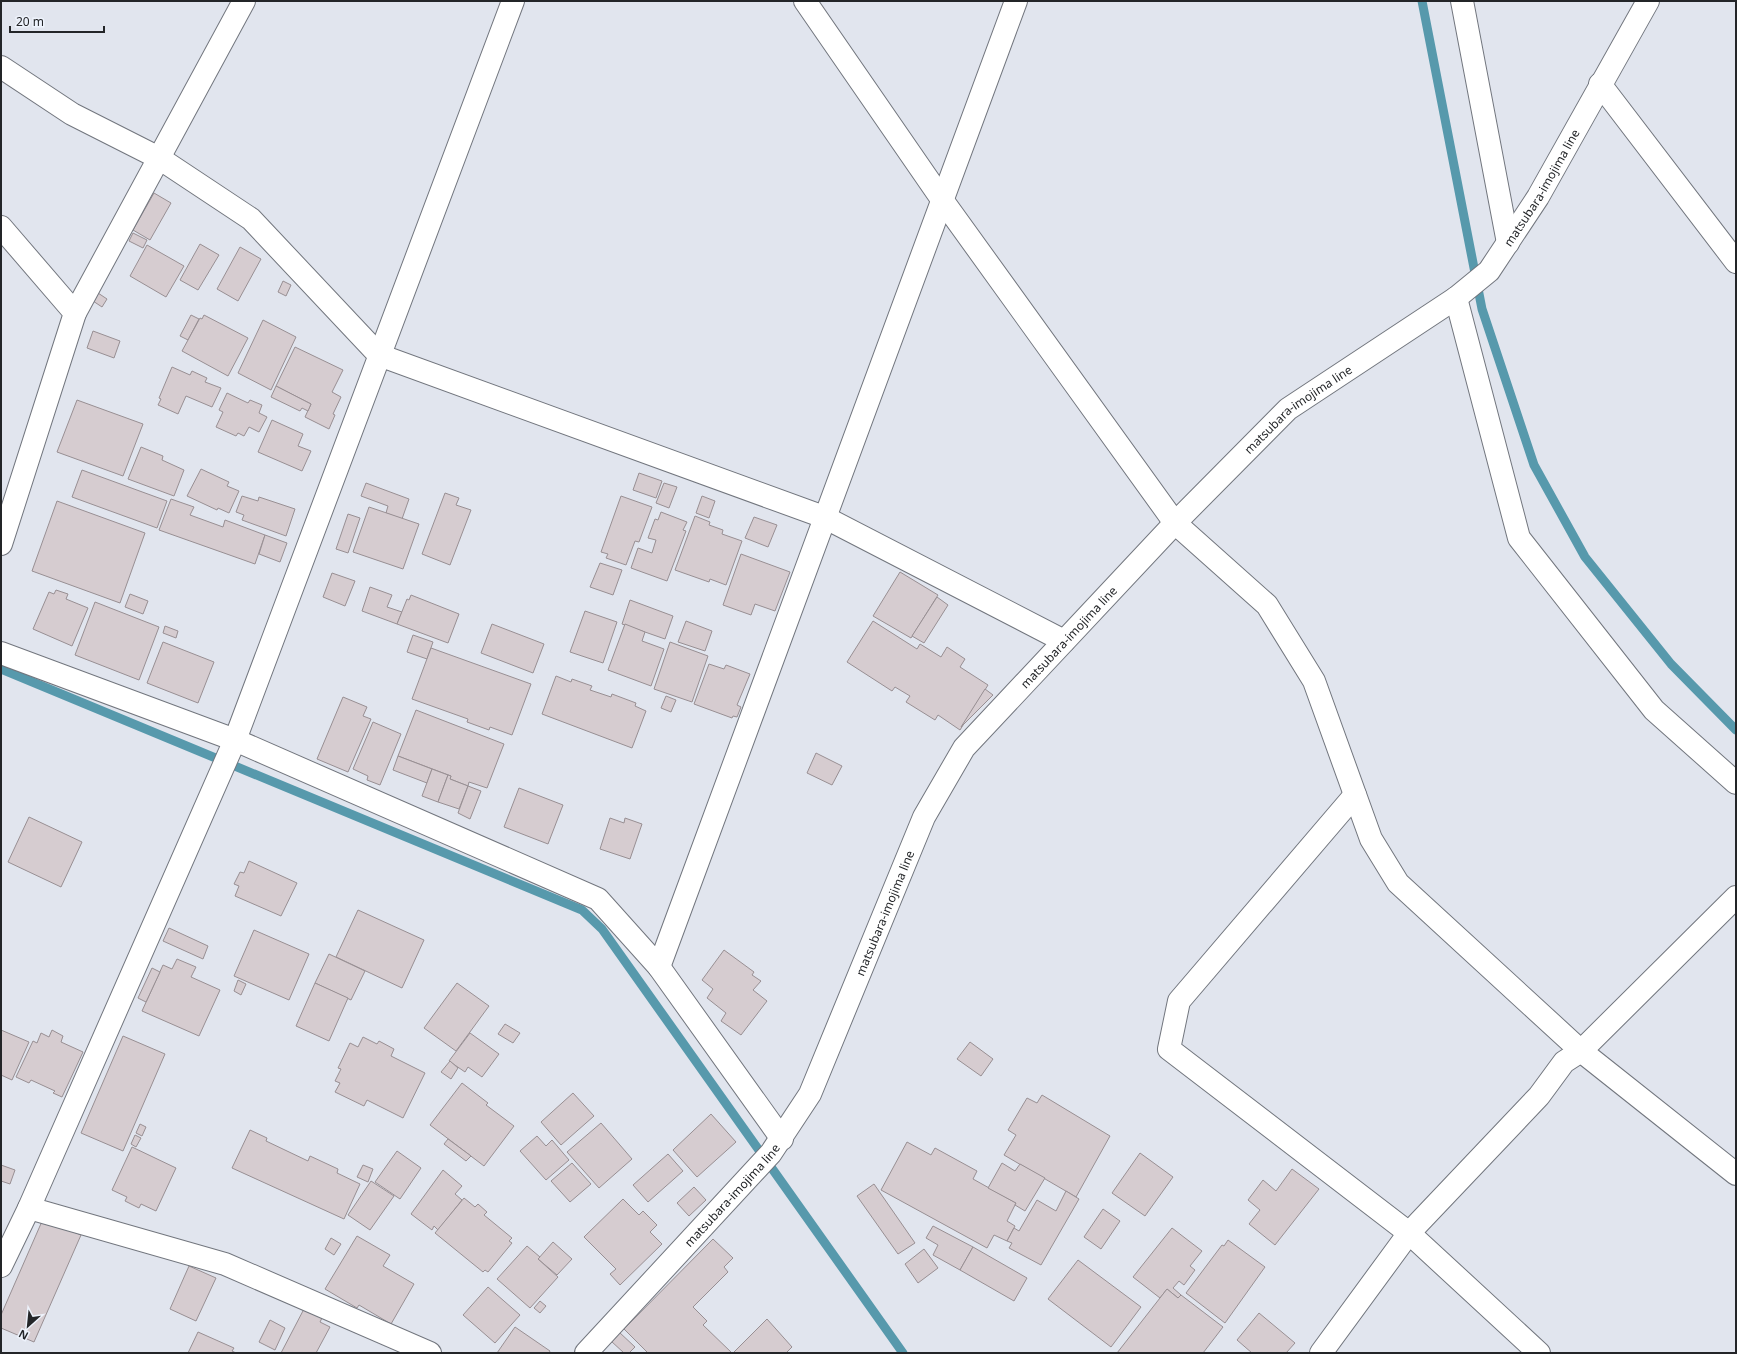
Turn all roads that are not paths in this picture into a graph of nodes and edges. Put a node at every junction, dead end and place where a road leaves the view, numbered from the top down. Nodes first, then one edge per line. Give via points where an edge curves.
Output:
1 (244, 1) edge
2 (513, 1) edge
3 (805, 1) edge
4 (1016, 1) edge
5 (1462, 1) edge
6 (1648, 1) edge
7 (1, 67) edge
8 (1600, 84) junction
9 (159, 158) junction
10 (943, 201) junction
11 (1, 227) edge
12 (1508, 243) junction
13 (1736, 262) edge
14 (1461, 295) junction
15 (75, 313) junction
16 (379, 355) junction
17 (824, 517) junction
18 (1175, 523) junction
19 (1, 544) edge
20 (1064, 641) junction
21 (1, 653) edge
22 (235, 740) junction
23 (1736, 783) edge
24 (1355, 795) junction
25 (1736, 897) edge
26 (659, 967) junction
27 (1581, 1051) junction
28 (770, 1153) junction
29 (1736, 1174) edge
30 (29, 1208) junction
31 (1409, 1233) junction
32 (1, 1266) edge
33 (430, 1353) edge
34 (586, 1353) edge
35 (1321, 1353) edge
36 (1539, 1353) edge

1 - 9 street
2 - 16 street
3 - 10 street
4 - 10 street
5 - 12 street
6 - 8 street, matsubara-imojima line
7 - 9 street via 72,114
8 - 12 street, matsubara-imojima line via 1538,197
8 - 13 street
9 - 15 street
9 - 16 street via 251,219
10 - 17 street
10 - 18 street
11 - 15 street
12 - 14 street, matsubara-imojima line via 1489,271
14 - 18 street, matsubara-imojima line via 1288,409
14 - 23 street via 1519,538 1654,710
15 - 19 street
16 - 17 street
16 - 22 street
17 - 20 street
17 - 26 street
18 - 20 street, matsubara-imojima line
18 - 24 street via 1267,605 1314,681
20 - 28 street, matsubara-imojima line via 964,748 924,817 810,1094
21 - 22 street
22 - 26 street via 598,899
22 - 30 street
24 - 27 street via 1371,839 1398,882
24 - 31 street via 1179,1001 1169,1049
25 - 27 street
26 - 28 street
27 - 29 street
27 - 31 street via 1564,1062 1540,1096
28 - 34 street, matsubara-imojima line
30 - 32 street
30 - 33 street via 225,1264
31 - 35 street
31 - 36 street

